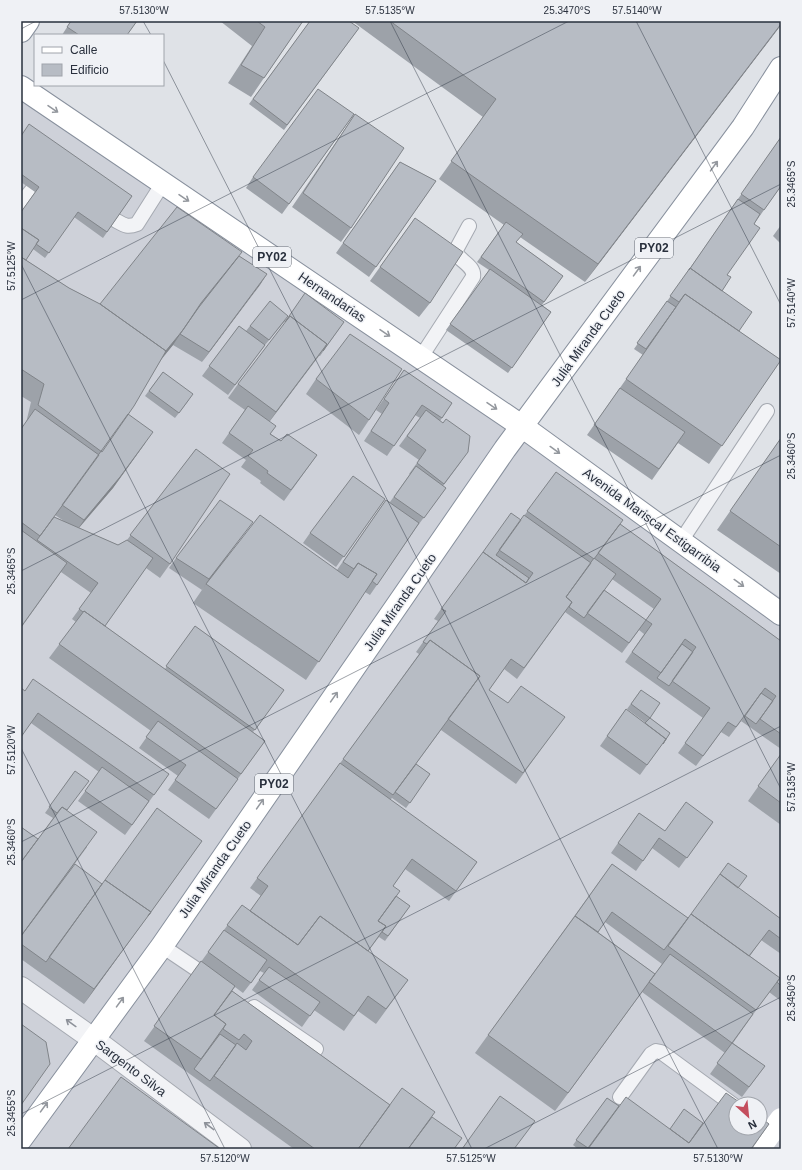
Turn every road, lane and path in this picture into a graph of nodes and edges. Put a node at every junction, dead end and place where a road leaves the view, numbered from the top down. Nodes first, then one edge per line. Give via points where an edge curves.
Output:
1 (28, 21) edge
2 (21, 31) edge
3 (781, 68) edge
4 (21, 87) edge
5 (163, 183) junction
6 (32, 190) edge
7 (21, 203) edge
8 (115, 220) edge
9 (469, 226) dead end
10 (421, 357) junction
11 (767, 412) dead end
12 (523, 427) junction
13 (681, 541) junction
14 (781, 614) edge
15 (162, 946) junction
16 (219, 984) edge
17 (21, 988) edge
18 (245, 1001) edge
19 (93, 1039) junction
20 (316, 1049) dead end
21 (620, 1097) dead end
22 (728, 1101) edge
23 (21, 1139) edge
24 (240, 1149) edge

1 - 2 highway
12 -> 3 highway, Julia Miranda Cueto / PY02 via 743,127
4 -> 5 highway, Hernandarias / PY02
5 - 8 lane via 137,224 130,227
5 -> 10 highway, Hernandarias / PY02
6 - 7 lane
9 - 10 lane via 456,253 472,268 473,277
10 -> 12 highway, Hernandarias / PY02
11 - 13 lane
12 -> 13 highway, Avenida Mariscal Estigarribia / PY02
15 -> 12 highway, Julia Miranda Cueto / PY02 via 505,449
13 -> 14 highway, Avenida Mariscal Estigarribia / PY02
15 - 16 lane
19 -> 15 highway, Julia Miranda Cueto / PY02
19 -> 17 street, Sargento Silva
18 - 20 lane
23 -> 19 highway, Julia Miranda Cueto / PY02
24 -> 19 street, Sargento Silva
21 - 22 lane via 651,1054 656,1051 661,1052

